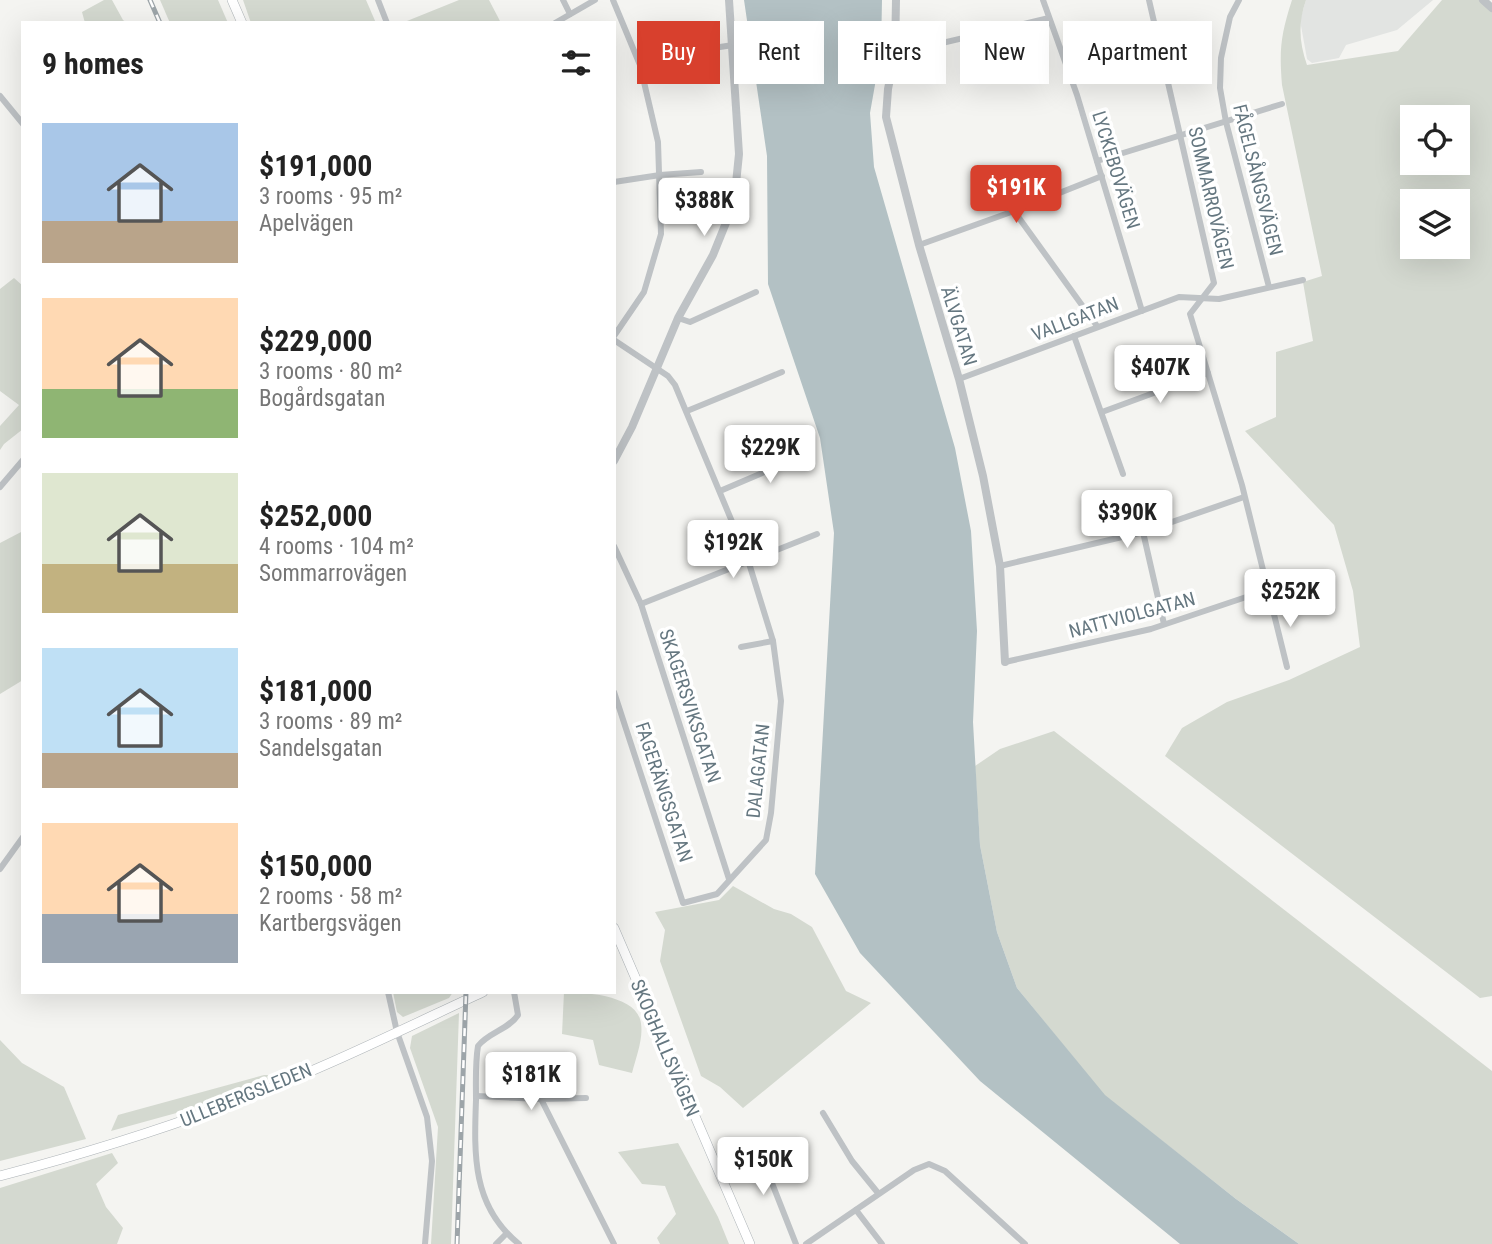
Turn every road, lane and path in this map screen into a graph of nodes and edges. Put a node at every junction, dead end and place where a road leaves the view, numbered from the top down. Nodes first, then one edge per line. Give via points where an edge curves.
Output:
1 (232, 0) edge
2 (378, 0) edge
3 (563, 0) edge
4 (595, 0) edge
5 (613, 0) edge
6 (729, 0) edge
7 (896, 0) edge
8 (1043, 0) edge
9 (1149, 0) edge
10 (1239, 0) edge
11 (1483, 0) edge
12 (1492, 8) edge
13 (570, 14) junction
14 (1049, 18) junction
15 (241, 21) edge
16 (386, 21) edge
17 (558, 21) edge
18 (896, 21) edge
19 (946, 42) edge
20 (733, 44) junction
21 (720, 46) edge
22 (637, 58) edge
23 (644, 84) edge
24 (889, 84) edge
25 (0, 96) edge
26 (1282, 104) dead end
27 (1226, 121) junction
28 (21, 122) edge
29 (1180, 137) junction
30 (1097, 161) junction
31 (701, 172) dead end
32 (660, 175) junction
33 (1102, 176) junction
34 (616, 182) edge
35 (1014, 211) junction
36 (919, 245) junction
37 (1303, 280) dead end
38 (1269, 287) junction
39 (756, 292) dead end
40 (1203, 297) junction
41 (1142, 311) junction
42 (678, 318) junction
43 (1097, 326) junction
44 (616, 335) edge
45 (1074, 336) junction
46 (616, 339) edge
47 (656, 369) junction
48 (782, 372) dead end
49 (1208, 373) junction
50 (959, 379) junction
51 (687, 411) junction
52 (1101, 412) junction
53 (809, 453) dead end
54 (616, 457) edge
55 (21, 462) edge
56 (1123, 474) dead end
57 (0, 487) edge
58 (720, 491) junction
59 (1244, 497) junction
60 (1143, 532) junction
61 (817, 534) dead end
62 (616, 550) edge
63 (748, 559) junction
64 (1000, 566) junction
65 (1268, 594) junction
66 (641, 604) junction
67 (1164, 624) junction
68 (774, 641) junction
69 (741, 647) dead end
70 (1005, 662) joint
71 (1287, 667) dead end
72 (616, 698) edge
73 (21, 840) edge
74 (0, 869) edge
75 (729, 879) junction
76 (683, 903) joint
77 (616, 932) edge
78 (388, 994) edge
79 (479, 994) edge
80 (514, 994) edge
81 (397, 1032) junction
82 (476, 1096) junction
83 (586, 1098) dead end
84 (541, 1100) junction
85 (823, 1113) dead end
86 (755, 1140) dead end
87 (0, 1176) edge
88 (878, 1193) junction
89 (856, 1210) junction
90 (506, 1234) junction
91 (425, 1244) edge
92 (496, 1244) edge
93 (519, 1244) edge
94 (614, 1244) edge
95 (750, 1244) edge
96 (796, 1244) edge
97 (806, 1244) edge
98 (882, 1244) edge
99 (1025, 1244) edge

1 - 15 main road
2 - 16 street
3 - 13 street
4 - 13 street
5 - 22 street
6 - 20 street
7 - 18 street, ÄLVGATAN
8 - 14 street, LYCKEBOVÄGEN
9 - 29 street, SOMMARROVÄGEN
10 - 27 street, FÅGELSÅNGSVÄGEN via 1230,17 1221,58
11 - 12 street
13 - 17 street
14 - 19 street
14 - 30 street, LYCKEBOVÄGEN
20 - 21 street
20 - 42 street via 739,154 734,203 713,255
23 - 32 street via 658,142
24 - 36 street, ÄLVGATAN via 886,117
25 - 28 street
26 - 27 street
27 - 29 street
27 - 38 street, FÅGELSÅNGSVÄGEN
29 - 30 street
29 - 40 street, SOMMARROVÄGEN via 1214,283
30 - 33 street, LYCKEBOVÄGEN
31 - 32 street
32 - 34 street
32 - 44 street via 661,234 644,292
33 - 35 street
33 - 41 street, LYCKEBOVÄGEN
35 - 36 street
35 - 43 street
36 - 50 street, ÄLVGATAN
37 - 38 street, VALLGATAN
38 - 40 street, VALLGATAN via 1219,299
39 - 42 street via 690,322
40 - 41 street, VALLGATAN via 1178,297
40 - 49 street, SOMMARROVÄGEN via 1190,314
41 - 43 street, VALLGATAN
42 - 47 street
43 - 45 street, VALLGATAN
45 - 50 street, VALLGATAN
45 - 52 street
46 - 47 street, DALAGATAN
47 - 51 street, DALAGATAN via 675,385
47 - 54 street
48 - 51 street
49 - 52 street
49 - 59 street, SOMMARROVÄGEN
50 - 64 street, ÄLVGATAN
51 - 58 street, DALAGATAN
52 - 56 street
53 - 58 street
55 - 57 street
58 - 63 street, DALAGATAN
59 - 60 street
59 - 65 street, SOMMARROVÄGEN
60 - 64 street
60 - 67 street
61 - 63 street
62 - 66 street, SKAGERSVIKSGATAN
63 - 66 street
63 - 68 street, DALAGATAN
64 - 70 street, ÄLVGATAN
65 - 67 street, NATTVIOLGATAN
65 - 71 street
66 - 75 street, SKAGERSVIKSGATAN
67 - 70 street, NATTVIOLGATAN
68 - 69 street
68 - 75 street, DALAGATAN via 780,701 766,840
72 - 76 street, FAGERÄNGSGATAN
73 - 74 street
75 - 76 street, DALAGATAN via 717,894
77 - 95 main road, SKOGHALLSVÄGEN
78 - 81 street
79 - 81 main road, ULLEBERGSLEDEN
80 - 82 street via 517,1015 512,1024 478,1046
81 - 87 main road, ULLEBERGSLEDEN via 226,1105 118,1143
81 - 91 street via 427,1117 432,1160
82 - 84 street
82 - 90 street via 478,1178
83 - 84 street
84 - 94 street
85 - 88 street
86 - 96 street
88 - 89 street
88 - 99 street via 923,1165 936,1165
89 - 97 street
89 - 98 street
90 - 92 street
90 - 93 street

